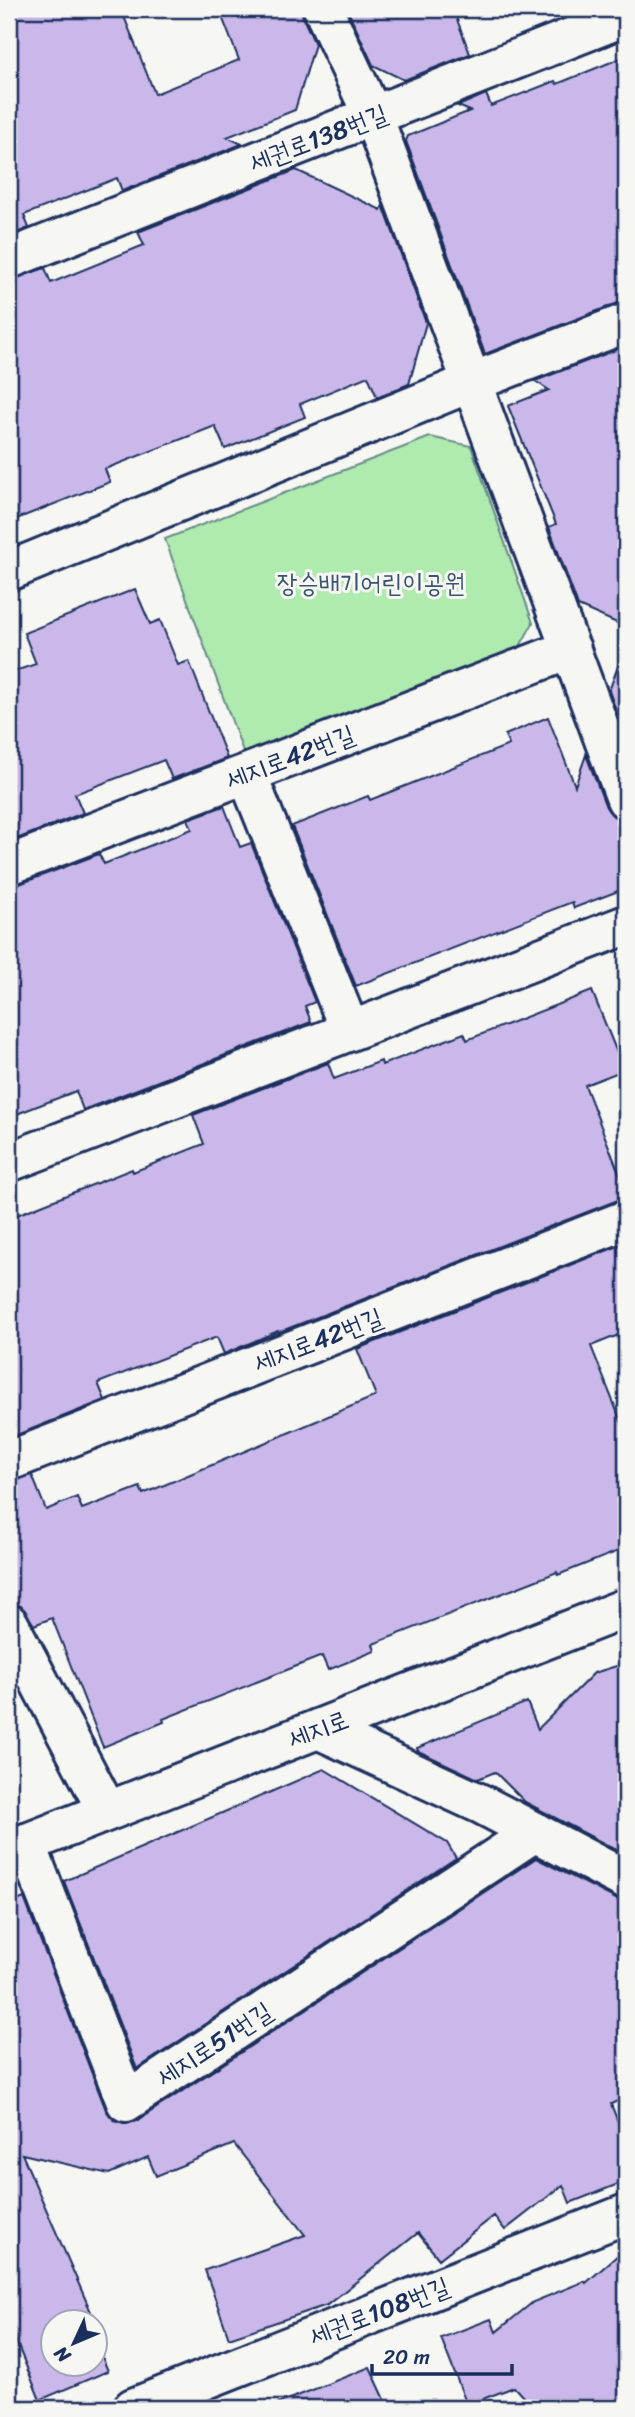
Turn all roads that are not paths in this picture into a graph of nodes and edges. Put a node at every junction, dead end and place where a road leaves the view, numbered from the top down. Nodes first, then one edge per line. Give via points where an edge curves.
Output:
1 (323, 9) edge
2 (626, 16) edge
3 (373, 116) junction
4 (9, 258) edge
5 (626, 323) edge
6 (472, 382) junction
7 (9, 571) edge
8 (571, 649) junction
9 (247, 774) junction
10 (626, 799) edge
11 (9, 865) edge
12 (626, 925) edge
13 (350, 1031) junction
14 (9, 1162) edge
15 (626, 1220) edge
16 (9, 1461) edge
17 (626, 1608) edge
18 (9, 1624) edge
19 (318, 1729) junction
20 (107, 1811) junction
21 (535, 1832) junction
22 (17, 1846) edge
23 (626, 1880) edge
24 (626, 2214) edge
25 (133, 2408) edge

1 - 3 street
2 - 3 street, 세권로138번길
3 - 4 street, 세권로138번길
3 - 6 street
5 - 6 street
6 - 7 street
6 - 8 street
8 - 9 street, 세지로42번길
8 - 10 street
9 - 11 street, 세지로42번길
9 - 13 street
12 - 13 street
13 - 14 street
15 - 16 street, 세지로42번길
17 - 19 street, 세지로
18 - 20 street
19 - 20 street, 세지로
19 - 21 street
20 - 22 street, 세지로
21 - 22 street, 세지로51번길 via 125,2102
21 - 23 street
24 - 25 street, 세권로108번길

